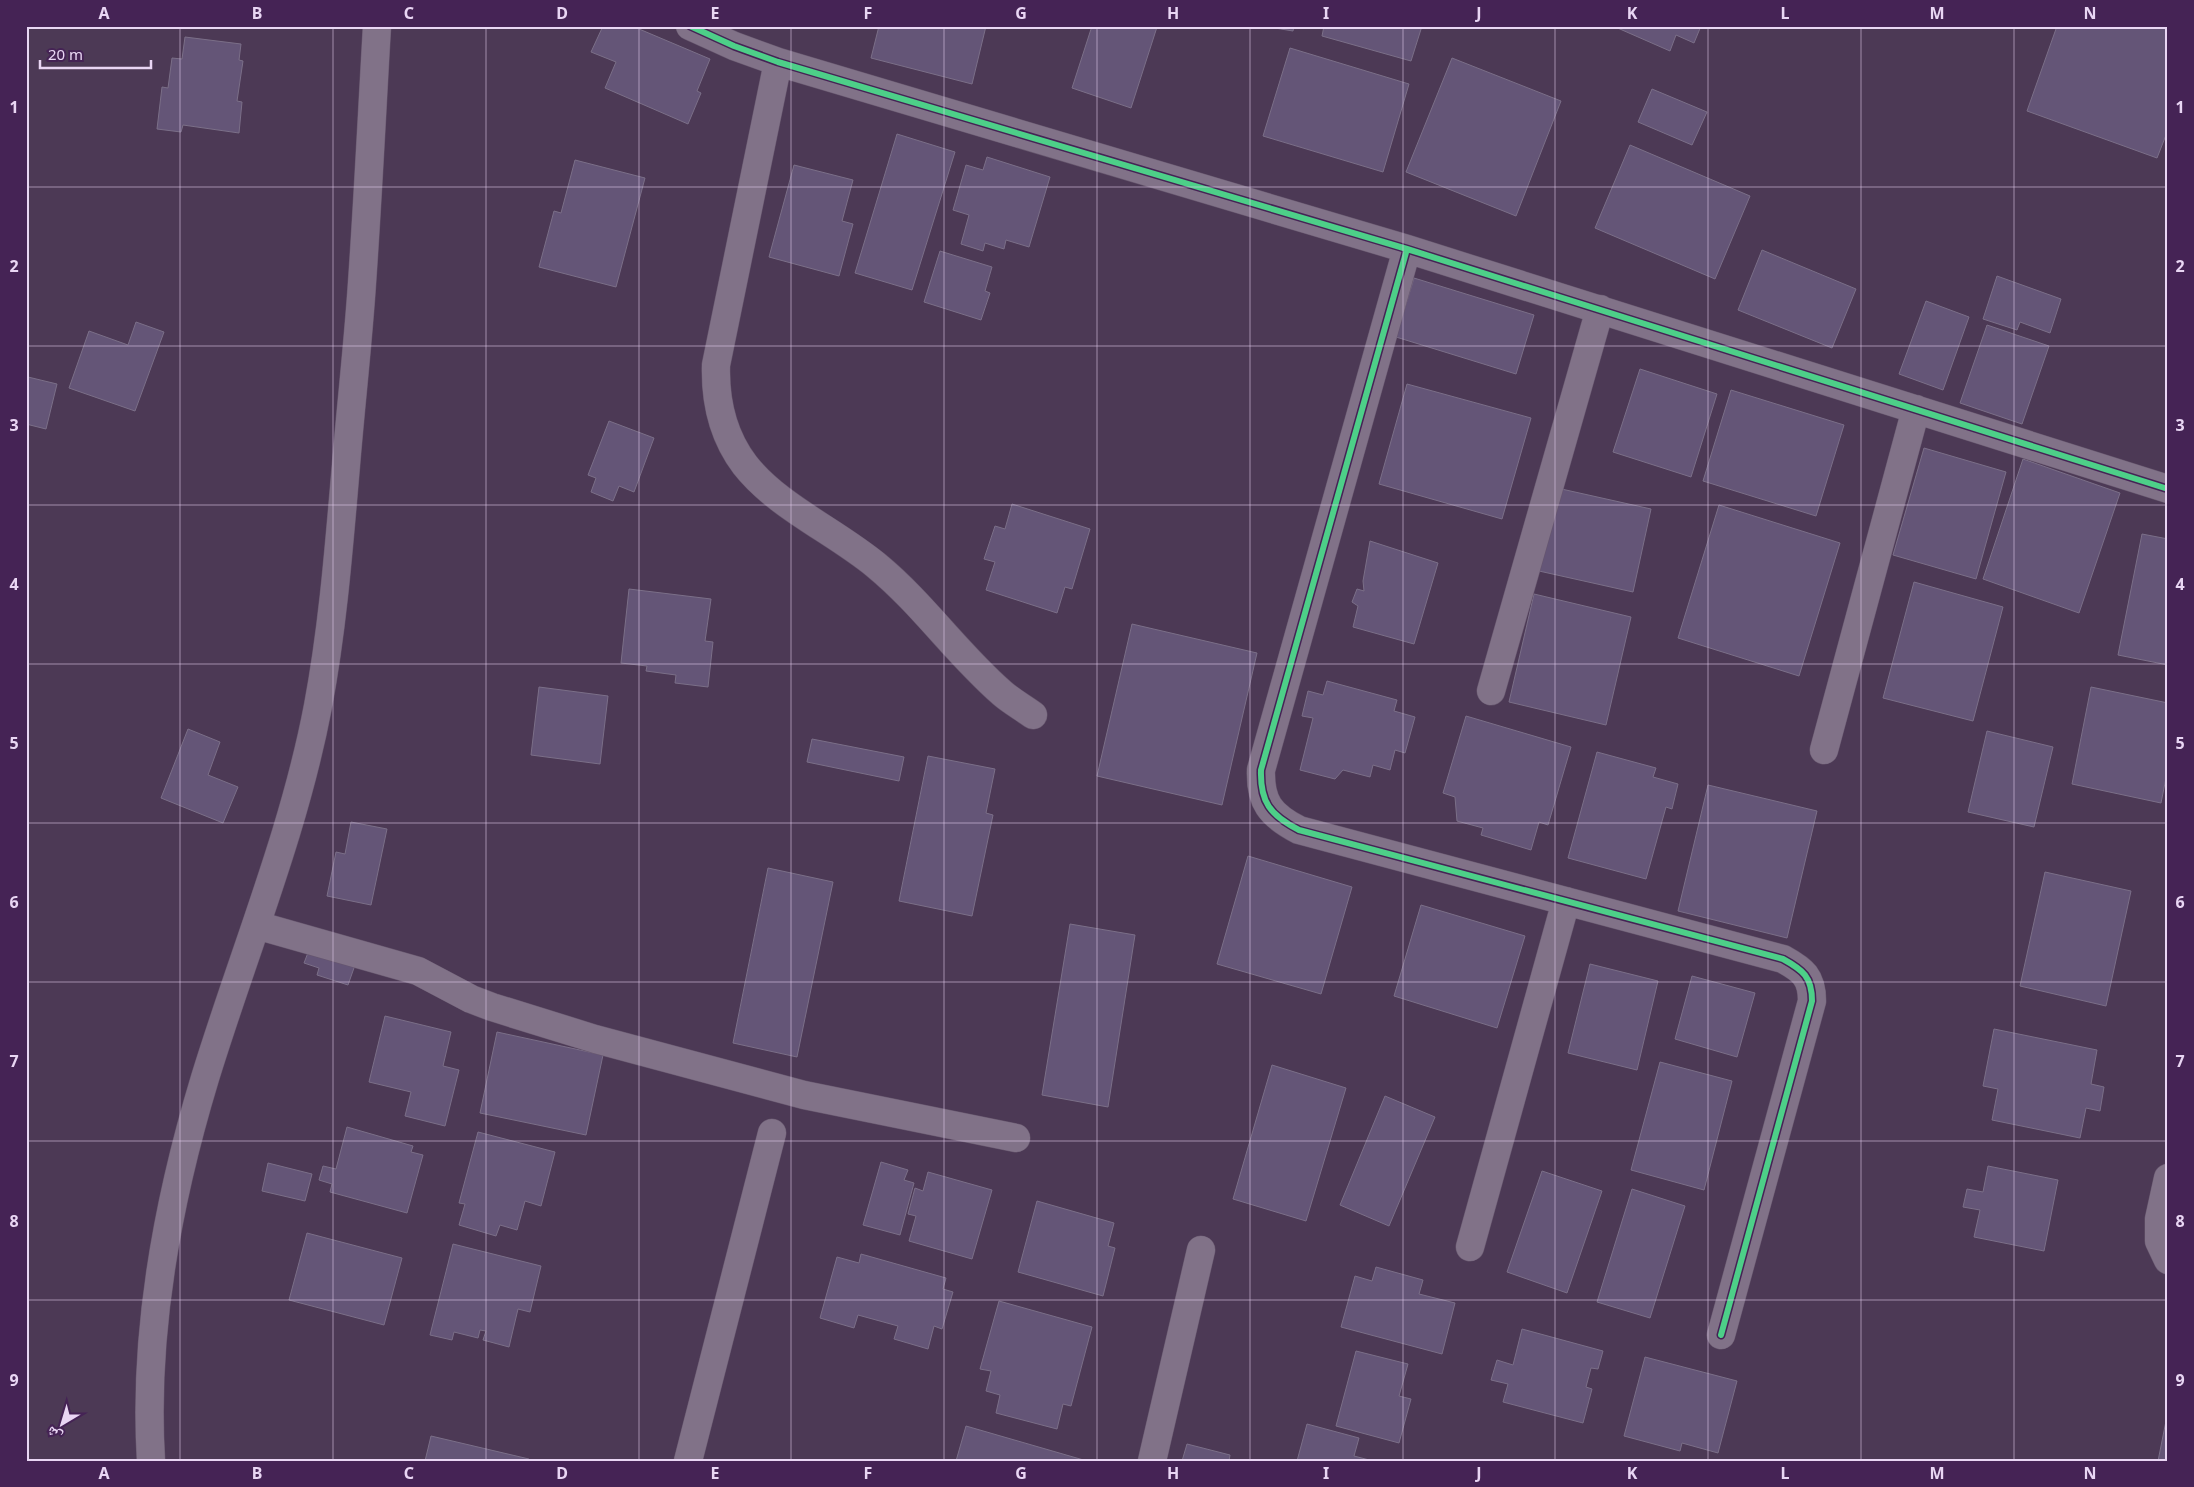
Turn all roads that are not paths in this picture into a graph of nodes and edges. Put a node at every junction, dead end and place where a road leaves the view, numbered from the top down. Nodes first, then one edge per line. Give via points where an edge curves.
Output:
1 (377, 26) edge
2 (690, 26) edge
3 (778, 62) junction
4 (1406, 248) junction
5 (1600, 309) junction
6 (1916, 409) junction
7 (2168, 489) edge
8 (1491, 691) dead end
9 (1032, 714) dead end
10 (1824, 750) dead end
11 (1566, 901) junction
12 (256, 925) junction
13 (772, 1133) dead end
14 (1016, 1138) dead end
15 (2168, 1178) edge
16 (1470, 1247) dead end
17 (1201, 1250) dead end
18 (2168, 1260) edge
19 (1721, 1335) dead end
20 (151, 1461) edge
21 (688, 1461) edge
22 (1152, 1461) edge

1 - 12 street via 362,284 336,592 318,707 296,798
2 - 3 street
3 - 4 street
3 - 9 street via 716,365 715,389 724,424 744,463 760,483 878,566 1003,694
4 - 5 street
4 - 11 street via 1261,770 1261,786 1267,804 1281,821 1299,830
5 - 6 street
5 - 8 street
6 - 7 street
6 - 10 street
11 - 16 street
11 - 19 street via 1783,959 1808,978 1812,989 1812,1001
12 - 14 street via 418,971 471,999 595,1039 804,1095
12 - 20 street via 206,1076 170,1219 158,1291 151,1364
13 - 21 street
15 - 18 street via 2159,1219 2159,1241
17 - 22 street

